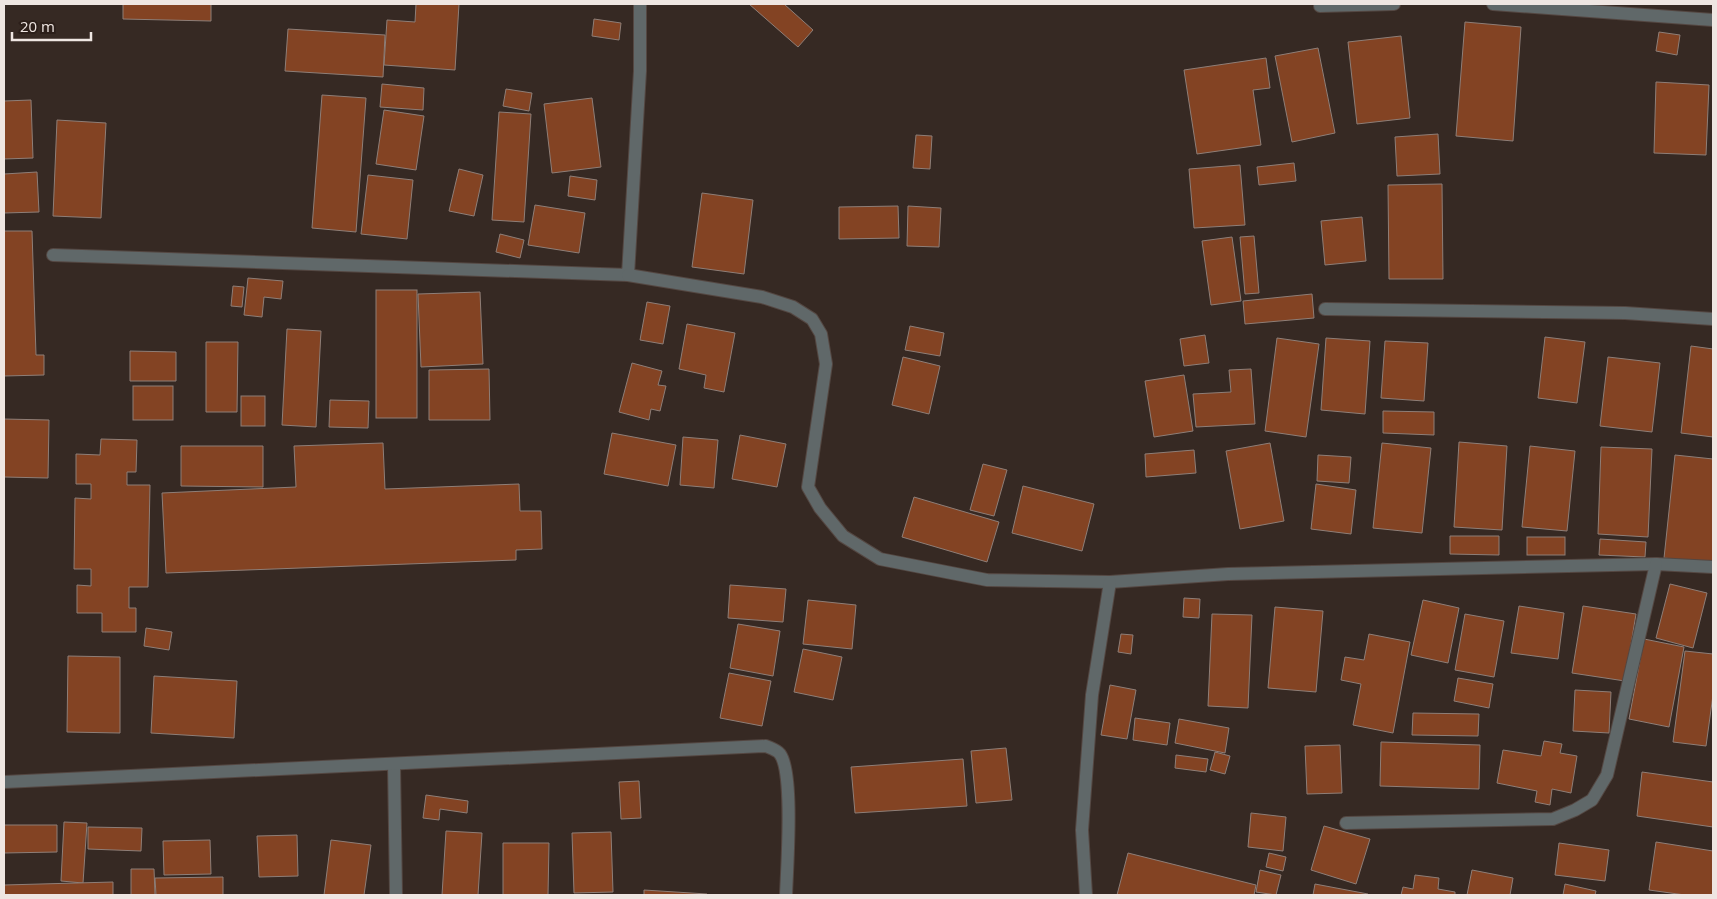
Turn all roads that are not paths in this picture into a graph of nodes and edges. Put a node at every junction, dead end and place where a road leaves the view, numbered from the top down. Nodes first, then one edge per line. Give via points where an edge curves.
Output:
1 (640, 4) edge
2 (1394, 4) edge
3 (1493, 4) edge
4 (1500, 4) edge
5 (1320, 6) dead end
6 (1713, 20) edge
7 (53, 255) dead end
8 (628, 274) junction
9 (1325, 309) dead end
10 (1713, 319) edge
11 (1656, 564) junction
12 (1713, 567) edge
13 (1110, 582) junction
14 (394, 764) junction
15 (4, 782) edge
16 (1346, 823) dead end
17 (396, 895) edge
18 (786, 895) edge
19 (1086, 895) edge

1 - 8 street via 640,71
2 - 5 street
3 - 4 street
4 - 6 street
7 - 8 street
8 - 13 street via 762,297 793,307 812,319 821,334 826,364 808,487 843,536 880,559 987,580
9 - 10 street via 1626,313
11 - 12 street
11 - 13 street via 1228,574
11 - 16 street via 1606,775 1592,800 1553,819
13 - 19 street via 1092,695 1082,830
14 - 15 street
14 - 17 street
14 - 18 street via 766,746 779,753 786,768

